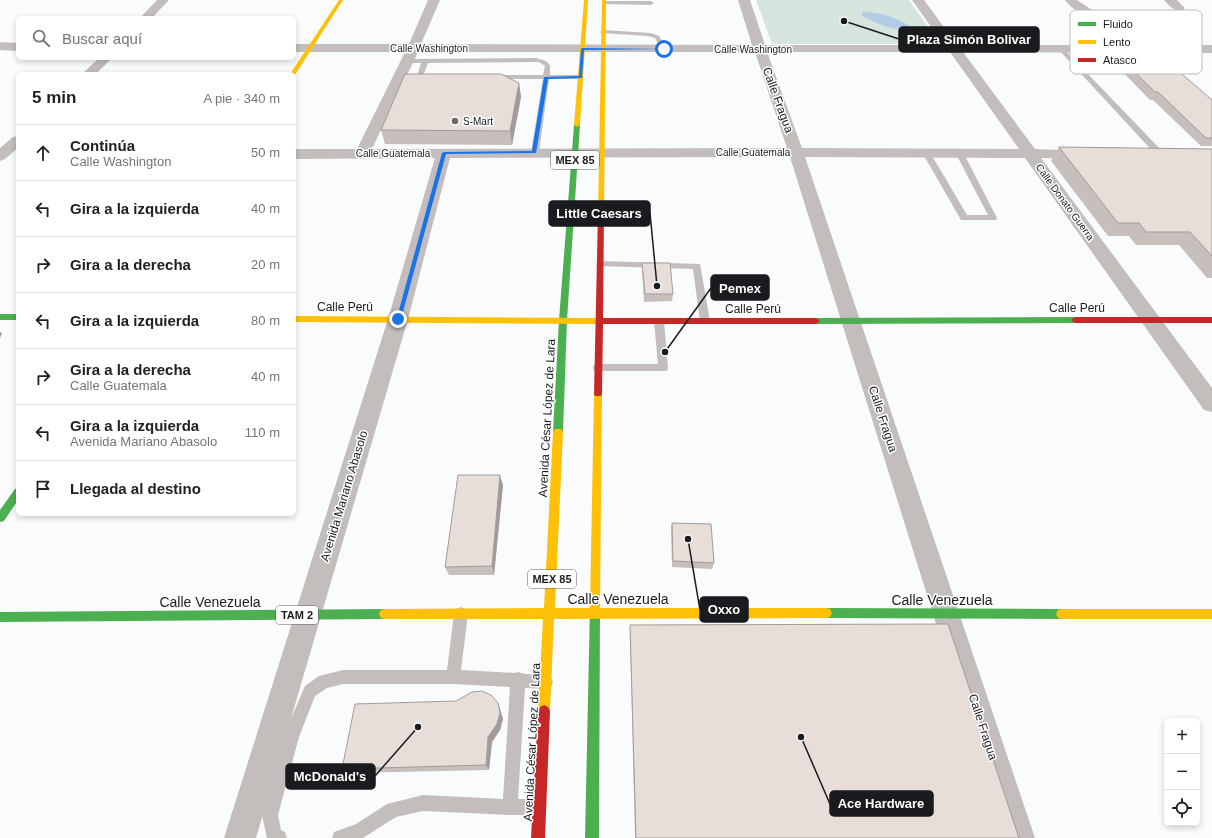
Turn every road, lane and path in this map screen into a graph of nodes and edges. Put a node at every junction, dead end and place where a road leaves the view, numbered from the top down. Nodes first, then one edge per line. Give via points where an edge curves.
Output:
1 (163, 0) edge
2 (341, 0) edge
3 (434, 0) edge
4 (586, 0) edge
5 (744, 0) edge
6 (918, 0) edge
7 (1071, 0) edge
8 (1170, 0) edge
9 (604, 2) edge
10 (651, 4) dead end
11 (1179, 8) dead end
12 (1081, 10) edge
13 (148, 16) edge
14 (603, 32) junction
15 (0, 46) edge
16 (16, 46) edge
17 (414, 47) junction
18 (296, 48) edge
19 (310, 48) junction
20 (582, 49) junction
21 (603, 49) junction
22 (664, 49) junction
23 (760, 49) junction
24 (954, 49) junction
25 (1061, 49) junction
26 (1070, 49) edge
27 (1070, 58) edge
28 (104, 60) edge
29 (407, 61) junction
30 (425, 61) junction
31 (90, 72) edge
32 (294, 72) edge
33 (1086, 74) edge
34 (410, 76) junction
35 (428, 76) edge
36 (483, 77) edge
37 (546, 77) junction
38 (581, 77) junction
39 (16, 142) edge
40 (534, 152) junction
41 (576, 152) junction
42 (602, 152) junction
43 (796, 152) junction
44 (6, 153) edge
45 (363, 153) junction
46 (444, 153) junction
47 (296, 154) edge
48 (927, 154) junction
49 (960, 154) junction
50 (1030, 154) junction
51 (1099, 155) edge
52 (1138, 155) edge
53 (1168, 155) joint
54 (600, 264) junction
55 (0, 317) edge
56 (16, 317) edge
57 (296, 319) edge
58 (398, 319) junction
59 (1150, 319) junction
60 (564, 320) junction
61 (1212, 320) edge
62 (599, 321) junction
63 (659, 321) junction
64 (706, 321) junction
65 (851, 321) junction
66 (598, 368) junction
67 (1212, 404) edge
68 (16, 495) edge
69 (0, 518) edge
70 (550, 613) junction
71 (595, 613) junction
72 (461, 614) junction
73 (947, 614) junction
74 (1212, 614) edge
75 (307, 615) junction
76 (0, 617) edge
77 (453, 677) junction
78 (518, 679) junction
79 (547, 682) junction
80 (510, 807) junction
81 (540, 807) junction
82 (240, 838) edge
83 (279, 838) edge
84 (340, 838) edge
85 (538, 838) edge
86 (592, 838) edge
87 (1020, 838) edge

1 - 13 street
2 - 19 main road
3 - 17 street
4 - 20 main road, Avenida César López de Lara / MEX 85
5 - 23 street, Calle Fragua
6 - 24 street, Calle Donato Guerra
7 - 12 street
8 - 11 street
9 - 10 lane
9 - 14 main road, MEX 85
14 - 21 main road, MEX 85
14 - 22 lane via 649,34 657,37
15 - 16 street
17 - 19 street, Calle Washington
17 - 20 street, Calle Washington
17 - 29 street
18 - 19 street, Calle Washington
19 - 32 main road
20 - 21 street, Calle Washington
20 - 38 main road, Avenida César López de Lara / MEX 85
21 - 22 street, Calle Washington
21 - 42 main road, MEX 85
22 - 23 street, Calle Washington
23 - 24 street, Calle Washington
23 - 43 street, Calle Fragua
24 - 25 street, Calle Washington
24 - 50 street, Calle Donato Guerra
25 - 26 street, Calle Washington
25 - 27 lane
28 - 31 street
29 - 30 lane
29 - 34 street
30 - 34 lane
30 - 37 lane via 539,60 548,65
33 - 53 lane
34 - 35 lane
34 - 45 street
36 - 37 lane
37 - 38 lane
37 - 40 lane
38 - 41 main road, Avenida César López de Lara / MEX 85
39 - 44 street
40 - 41 street, Calle Guatemala
40 - 46 street, Calle Guatemala
41 - 42 street, Calle Guatemala
41 - 60 main road, Avenida César López de Lara / MEX 85
42 - 43 street, Calle Guatemala
42 - 54 main road, MEX 85
43 - 48 street, Calle Guatemala
43 - 65 street, Calle Fragua
45 - 46 street, Calle Guatemala
45 - 47 street, Calle Guatemala
46 - 58 street, Avenida Mariano Abasolo
48 - 49 street, Calle Guatemala
48 - 49 lane via 964,218 993,218
49 - 50 street, Calle Guatemala
50 - 51 street, Calle Guatemala
50 - 59 street, Calle Donato Guerra
52 - 53 street
54 - 62 main road, MEX 85
54 - 64 lane via 697,266
55 - 56 main road
57 - 58 main road, Calle Perú
58 - 60 main road, Calle Perú
58 - 75 street, Avenida Mariano Abasolo
59 - 61 main road, Calle Perú
59 - 65 main road, Calle Perú
59 - 67 street, Calle Donato Guerra
60 - 62 main road, Calle Perú
60 - 70 main road, Avenida César López de Lara / MEX 85
62 - 63 main road, Calle Perú
62 - 66 main road, MEX 85
63 - 64 main road, Calle Perú
63 - 66 lane via 663,368
64 - 65 main road, Calle Perú
65 - 73 street, Calle Fragua
66 - 71 main road, MEX 85
68 - 69 main road
70 - 71 main road, Calle Venezuela / TAM 2
70 - 72 main road, Calle Venezuela / TAM 2
70 - 79 main road, Avenida César López de Lara / MEX 85
71 - 73 main road, Calle Venezuela
71 - 86 main road, MEX 85
72 - 75 main road, Calle Venezuela / TAM 2
72 - 77 lane
73 - 74 main road, Calle Venezuela
73 - 87 street, Calle Fragua
75 - 76 main road, Calle Venezuela / TAM 2
75 - 82 street, Avenida Mariano Abasolo
77 - 78 lane
77 - 83 lane via 343,677 324,681 310,691 291,737 270,816 274,835
78 - 79 lane
78 - 80 lane
79 - 81 main road, Avenida César López de Lara / MEX 85
80 - 81 lane
80 - 84 lane via 423,803 393,810 360,831
81 - 85 main road, Avenida César López de Lara / MEX 85

